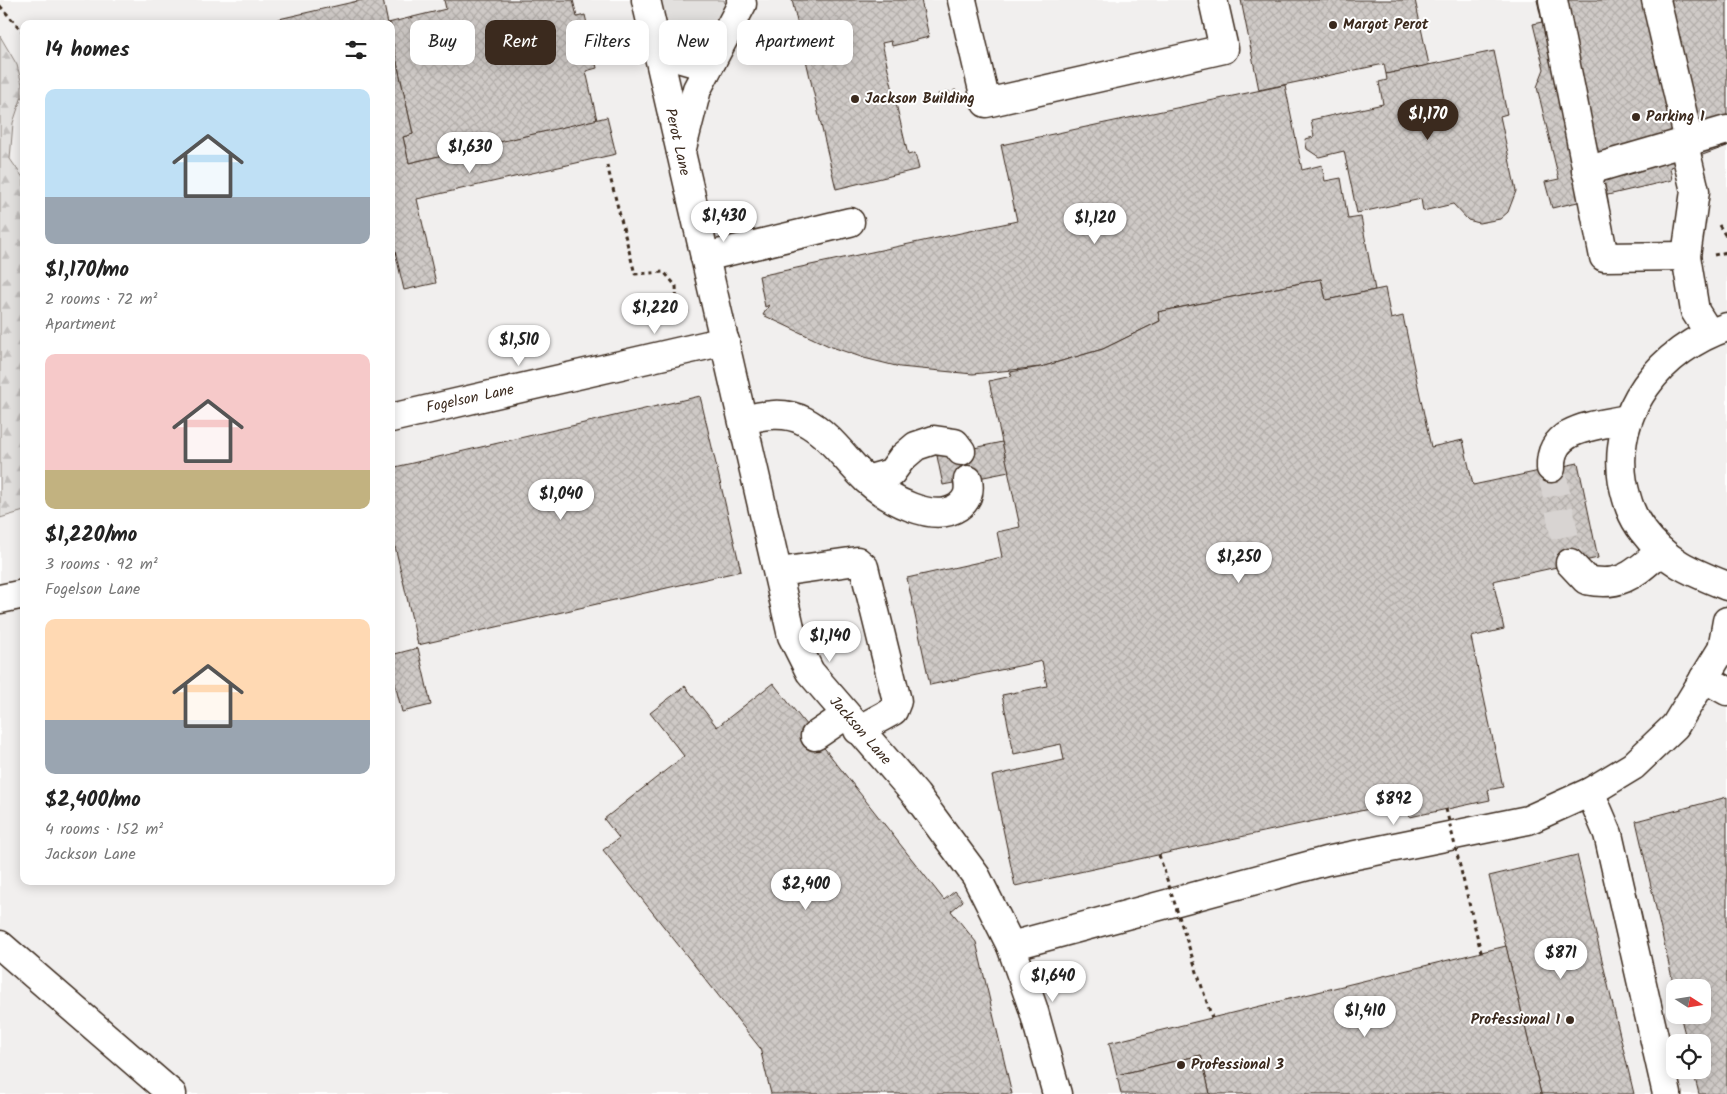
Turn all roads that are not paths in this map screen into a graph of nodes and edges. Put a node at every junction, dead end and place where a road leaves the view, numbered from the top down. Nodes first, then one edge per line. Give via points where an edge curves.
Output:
1 (646, 0) edge
2 (741, 0) edge
3 (962, 0) edge
4 (1212, 0) edge
5 (1553, 0) edge
6 (1656, 0) edge
7 (727, 32) edge
8 (657, 52) joint
9 (710, 65) edge
10 (1727, 130) edge
11 (1689, 141) junction
12 (680, 156) junction
13 (1586, 171) junction
14 (850, 222) dead end
15 (1686, 256) junction
16 (705, 257) junction
17 (1718, 330) edge
18 (725, 341) junction
19 (395, 417) edge
20 (1627, 419) junction
21 (744, 420) junction
22 (961, 451) dead end
23 (1552, 468) tunnel mouth
24 (968, 480) dead end
25 (876, 486) junction
26 (1661, 551) junction
27 (1570, 563) tunnel mouth
28 (779, 572) junction
29 (1727, 586) edge
30 (20, 595) edge
31 (0, 599) edge
32 (1727, 621) edge
33 (1716, 684) edge
34 (852, 722) junction
35 (815, 736) dead end
36 (1590, 792) junction
37 (0, 945) edge
38 (1011, 946) junction
39 (172, 1094) edge
40 (1057, 1094) edge
41 (1667, 1094) edge

1 - 8 street, Perot Lane
2 - 7 street via 742,4
3 - 4 street via 986,103 1224,49
5 - 13 street
6 - 11 street
8 - 12 street, Perot Lane
9 - 12 street via 698,89
10 - 11 street
11 - 13 street
11 - 15 street via 1686,153 1695,192
12 - 16 street, Perot Lane
13 - 15 street via 1604,257
14 - 16 street
15 - 17 street via 1695,311
16 - 18 street, Perot Lane
17 - 20 street via 1677,353 1658,370
18 - 19 street, Fogelson Lane
18 - 21 street, Jackson Lane
20 - 23 street via 1568,432 1555,450
20 - 26 street via 1621,446 1627,505 1642,531
21 - 25 street via 780,415 804,421 825,435
21 - 28 street, Jackson Lane
22 - 25 street via 955,443 934,440 916,446
24 - 25 street via 970,490 964,502 944,512 918,511
26 - 27 street via 1615,583 1586,580
26 - 29 street via 1683,569
28 - 34 street, Jackson Lane via 792,636 800,655 810,672
28 - 34 street via 857,561 864,567 897,701 893,711
30 - 31 street
32 - 33 street
33 - 36 street via 1633,766
34 - 35 street
34 - 38 street, Jackson Lane via 916,795 976,876
36 - 38 street via 1528,820 1326,861
36 - 41 street via 1608,834
37 - 39 street
38 - 40 street, Jackson Lane via 1033,1008

